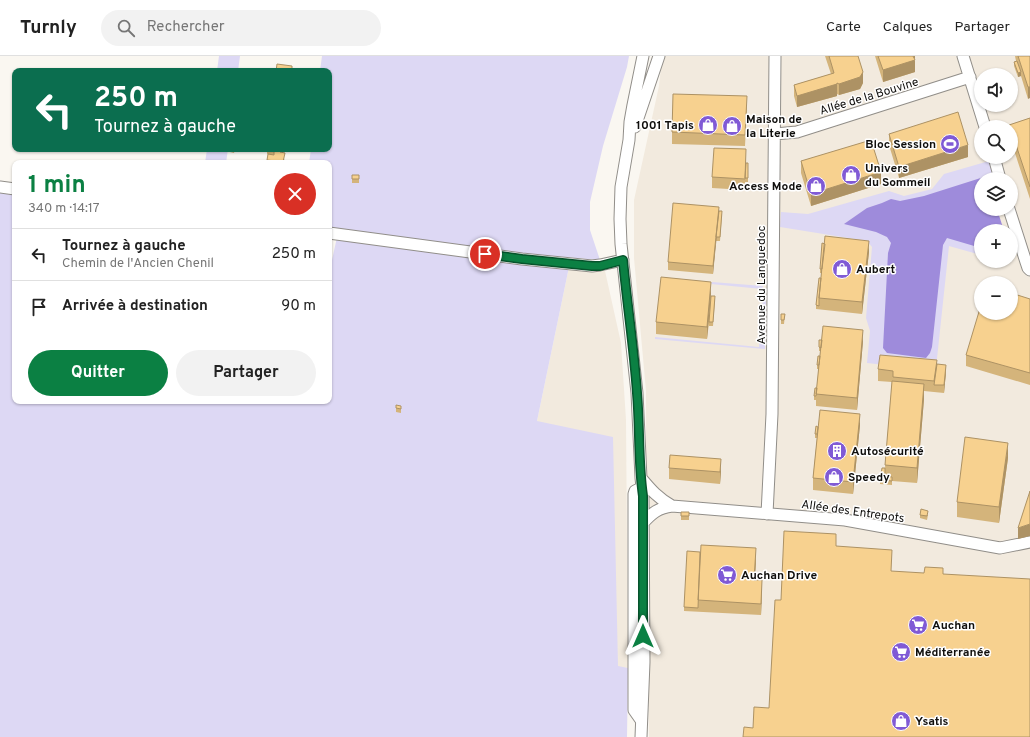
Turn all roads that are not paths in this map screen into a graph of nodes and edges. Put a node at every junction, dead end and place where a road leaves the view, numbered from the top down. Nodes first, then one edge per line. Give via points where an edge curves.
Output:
1 (642, 56) edge
2 (659, 56) edge
3 (774, 56) edge
4 (963, 56) edge
5 (970, 77) junction
6 (983, 120) edge
7 (775, 134) junction
8 (629, 140) junction
9 (0, 187) edge
10 (12, 189) edge
11 (1011, 216) edge
12 (332, 233) edge
13 (623, 260) junction
14 (1030, 270) edge
15 (642, 487) junction
16 (667, 507) junction
17 (767, 514) junction
18 (643, 523) junction
19 (1030, 542) edge
20 (641, 721) junction
21 (641, 737) edge

1 - 8 street
2 - 8 street
3 - 7 street, Avenue du Languedoc
4 - 5 street
5 - 6 street
5 - 7 street, Allée de la Bouvine via 797,132
7 - 17 street, Avenue du Languedoc via 772,414
8 - 13 street via 621,187 620,244
9 - 10 street
11 - 14 street
12 - 13 street via 592,266
13 - 15 street via 638,393
15 - 16 street
15 - 16 street via 656,505
15 - 18 street
15 - 20 street via 634,494 634,710
16 - 17 street, Allée des Entrepots
16 - 18 street via 651,514
17 - 19 street, Allée des Entrepots via 845,520 1000,548
18 - 20 street via 644,662
20 - 21 street

